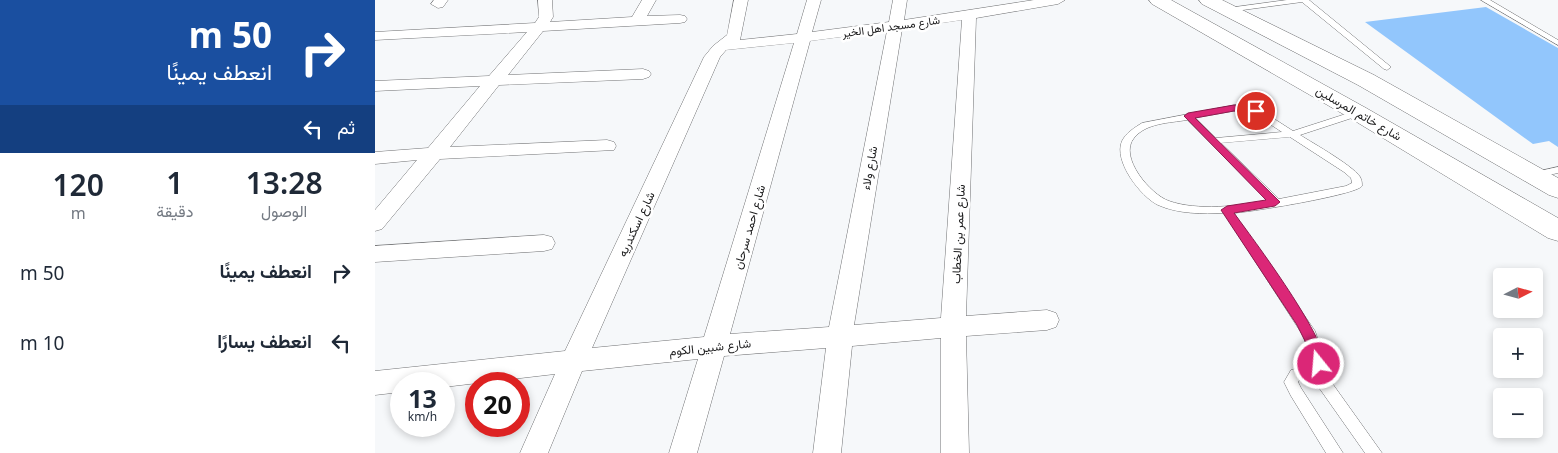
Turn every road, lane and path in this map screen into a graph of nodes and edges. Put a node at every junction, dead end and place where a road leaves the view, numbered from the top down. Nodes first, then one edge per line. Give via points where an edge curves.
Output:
1 (545, 0) edge
2 (649, 0) edge
3 (741, 0) edge
4 (814, 0) edge
5 (900, 0) edge
6 (1058, 0) edge
7 (1158, 0) edge
8 (1250, 0) edge
9 (1304, 0) edge
10 (1485, 0) edge
11 (1218, 5) edge
12 (974, 10) edge
13 (680, 19) dead end
14 (637, 22) junction
15 (539, 26) junction
16 (894, 26) junction
17 (375, 36) edge
18 (803, 38) junction
19 (1558, 43) edge
20 (1296, 45) junction
21 (723, 46) junction
22 (1270, 62) junction
23 (1387, 67) dead end
24 (643, 74) dead end
25 (1366, 80) junction
26 (495, 81) junction
27 (375, 86) edge
28 (1349, 107) junction
29 (1188, 116) junction
30 (1292, 134) junction
31 (1213, 141) junction
32 (607, 146) dead end
33 (435, 153) junction
34 (375, 158) edge
35 (1558, 170) edge
36 (1533, 175) junction
37 (1558, 189) edge
38 (1275, 202) junction
39 (1227, 210) junction
40 (375, 224) edge
41 (1558, 231) edge
42 (544, 243) dead end
43 (375, 254) edge
44 (1047, 320) dead end
45 (953, 329) junction
46 (840, 336) junction
47 (715, 346) junction
48 (573, 362) junction
49 (1319, 378) junction
50 (375, 383) edge
51 (534, 453) edge
52 (683, 453) edge
53 (827, 453) edge
54 (955, 453) edge
55 (1335, 453) edge
56 (1374, 453) edge

1 - 15 street via 546,17
2 - 14 street
3 - 21 street, شارع اسكندريه via 734,37
4 - 18 street, شارع احمد سرحان
5 - 16 street, شارع ولاء
6 - 12 street, شارع مسجد اهل الخير
7 - 22 main road, شارع خاتم المرسلين
8 - 11 lane
9 - 11 lane
9 - 23 lane
10 - 19 lane
11 - 20 main road
12 - 16 street, شارع مسجد اهل الخير
12 - 45 street, شارع عمر بن الخطاب
13 - 14 street
14 - 15 street
15 - 17 street
15 - 26 street
16 - 18 street, شارع مسجد اهل الخير
16 - 46 street, شارع ولاء
18 - 21 street, شارع مسجد اهل الخير
18 - 47 street, شارع احمد سرحان
20 - 22 main road via 1294,56 1285,61
20 - 25 main road
21 - 48 street, شارع اسكندريه via 712,57
22 - 28 main road, شارع خاتم المرسلين
24 - 26 street
25 - 28 main road via 1346,80 1335,86 1333,91
25 - 36 main road
26 - 27 street
26 - 33 street
28 - 30 lane
28 - 41 main road, شارع خاتم المرسلين
29 - 30 lane via 1234,108 1249,109
29 - 31 lane
29 - 39 lane via 1145,125 1133,132 1126,142 1129,166 1145,190 1160,202 1180,208
30 - 31 lane
30 - 38 lane via 1353,173 1357,185
31 - 38 lane
32 - 33 street
33 - 34 street
33 - 40 street
35 - 36 lane
36 - 37 main road
38 - 39 lane
39 - 49 lane via 1310,335 1319,364
42 - 43 street
44 - 45 street, شارع شبين الكوم
45 - 46 street, شارع شبين الكوم
45 - 54 street, شارع عمر بن الخطاب
46 - 47 street, شارع شبين الكوم
46 - 53 street, شارع ولاء
47 - 48 street, شارع شبين الكوم
47 - 52 street, شارع احمد سرحان
48 - 50 street, شارع شبين الكوم
48 - 51 street, شارع اسكندريه
49 - 55 lane via 1307,372 1296,374 1291,382
49 - 56 lane

